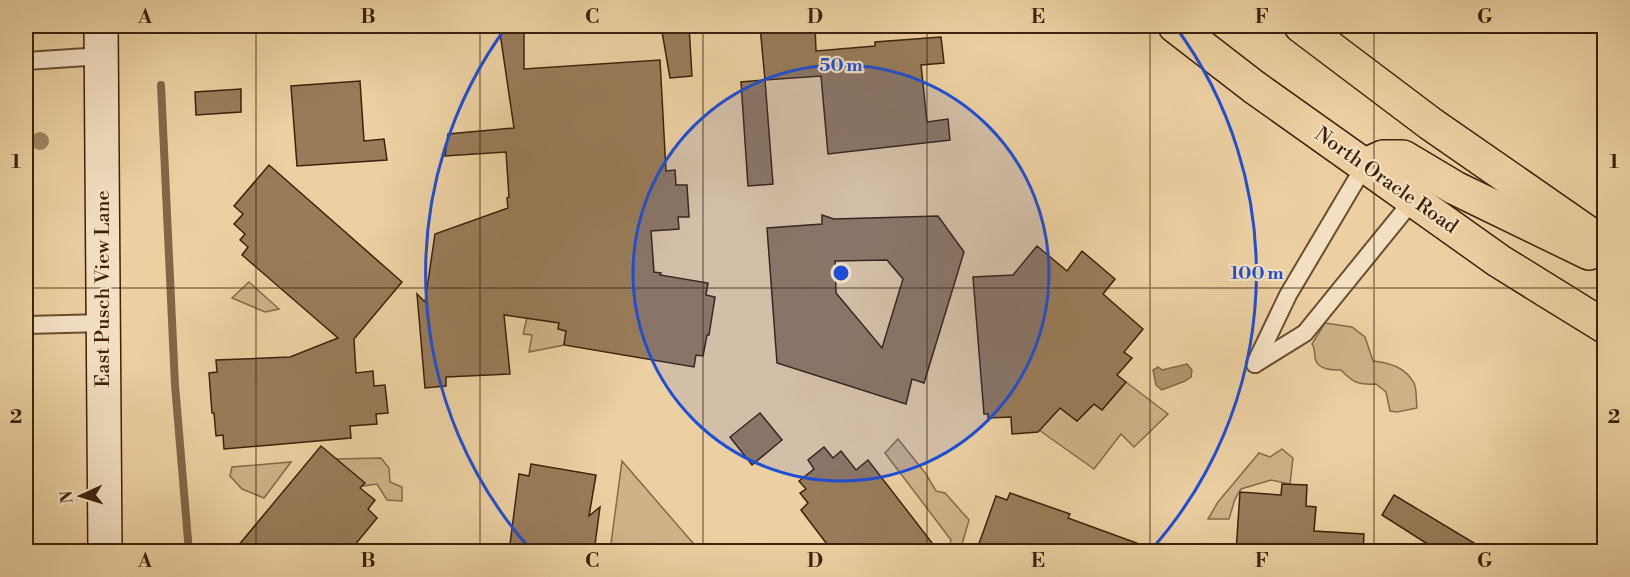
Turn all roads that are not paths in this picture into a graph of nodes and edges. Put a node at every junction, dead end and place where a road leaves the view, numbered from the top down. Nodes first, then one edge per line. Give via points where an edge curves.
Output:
1 (1175, 26) edge
2 (1301, 26) edge
3 (101, 41) edge
4 (26, 62) edge
5 (1365, 165) junction
6 (1413, 200) junction
7 (1605, 244) edge
8 (1605, 260) edge
9 (104, 323) junction
10 (26, 325) edge
11 (1605, 326) edge
12 (105, 552) edge

1 - 5 highway, North Oracle Road
2 - 7 highway via 1431,124
3 - 4 lane
3 - 9 main road, East Pusch View Lane
5 - 6 highway, North Oracle Road
5 - 6 lane via 1288,295 1255,364 1305,333
5 - 8 highway via 1383,157 1403,157 1455,188
6 - 11 highway, North Oracle Road via 1499,261
9 - 10 lane
9 - 12 main road, East Pusch View Lane

